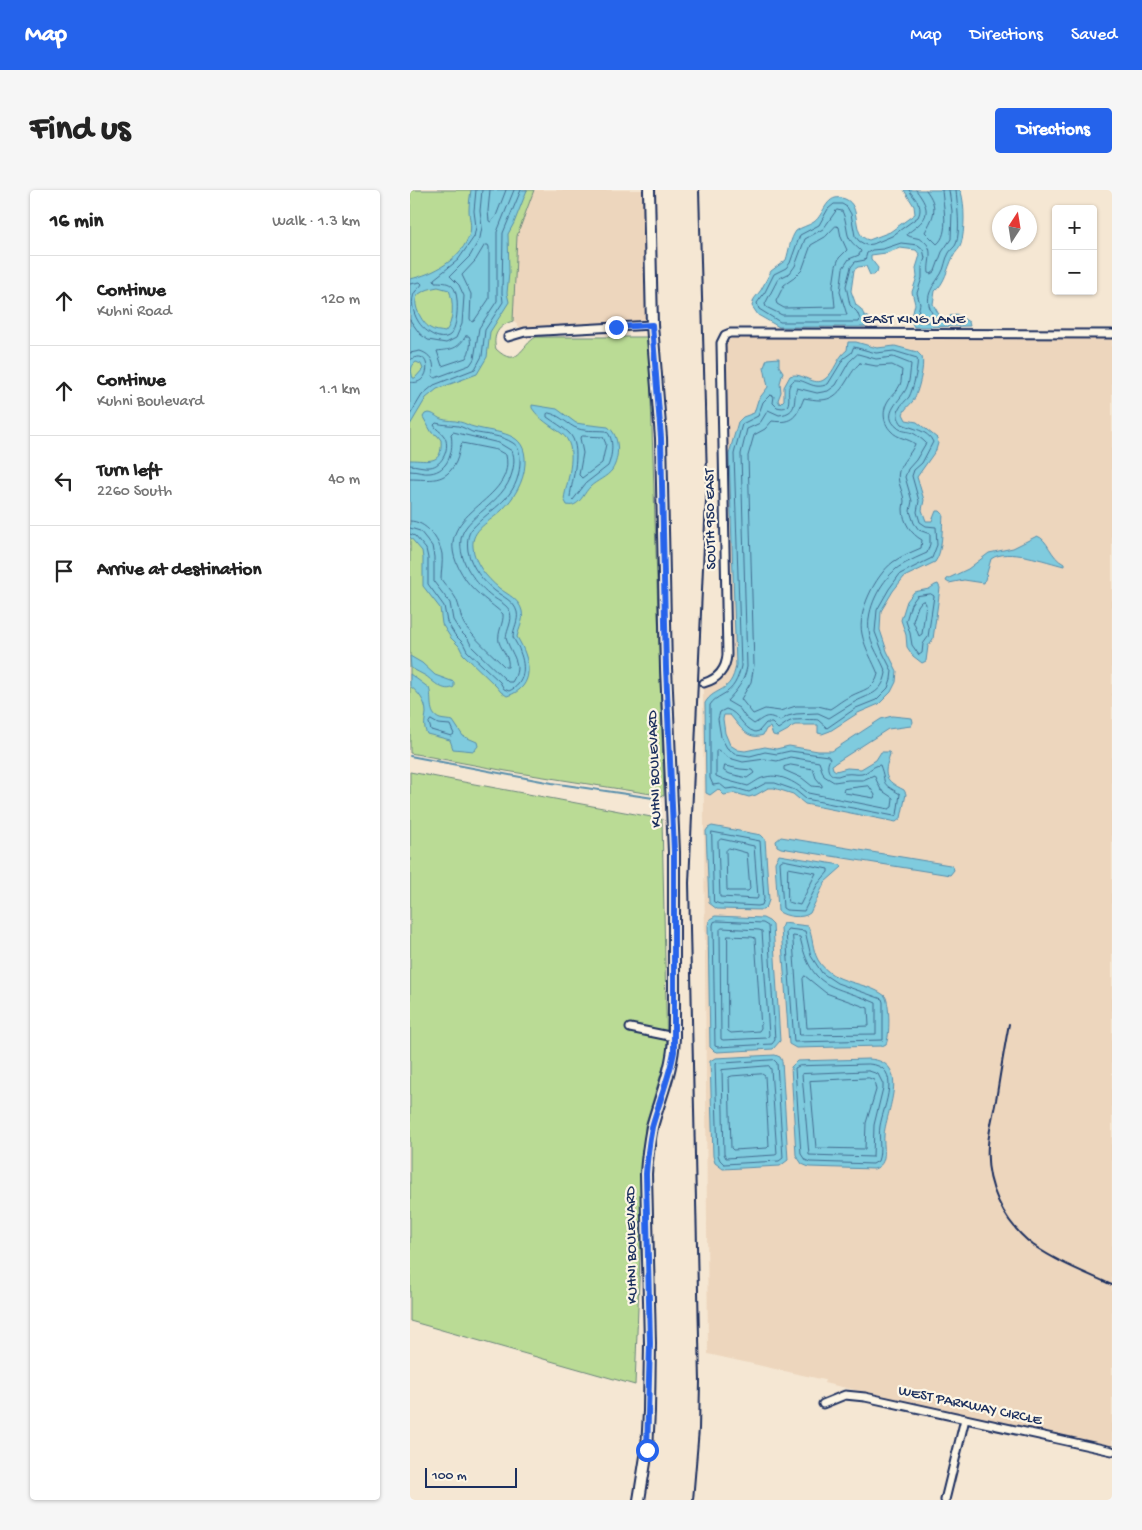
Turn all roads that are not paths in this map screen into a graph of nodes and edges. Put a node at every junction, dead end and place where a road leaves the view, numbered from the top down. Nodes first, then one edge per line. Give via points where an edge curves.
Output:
1 (649, 190) edge
2 (652, 325) junction
3 (1112, 334) edge
4 (508, 336) dead end
5 (721, 343) joint
6 (704, 683) dead end
7 (630, 1028) dead end
8 (674, 1037) junction
9 (823, 1404) dead end
10 (965, 1419) junction
11 (1112, 1451) edge
12 (639, 1500) edge
13 (945, 1500) edge

1 - 2 street, KUHNI BOULEVARD
2 - 4 street via 526,332
2 - 8 street, KUHNI BOULEVARD via 661,438 674,852
3 - 5 street, EAST KING LANE via 730,333
5 - 6 street, SOUTH 950 EAST via 727,654 722,671
7 - 8 street
8 - 12 street, KUHNI BOULEVARD via 672,1063 648,1147 650,1343 647,1450
9 - 10 street, WEST PARKWAY CIRCLE via 846,1395 865,1397
10 - 11 street, WEST PARKWAY CIRCLE
10 - 13 street

